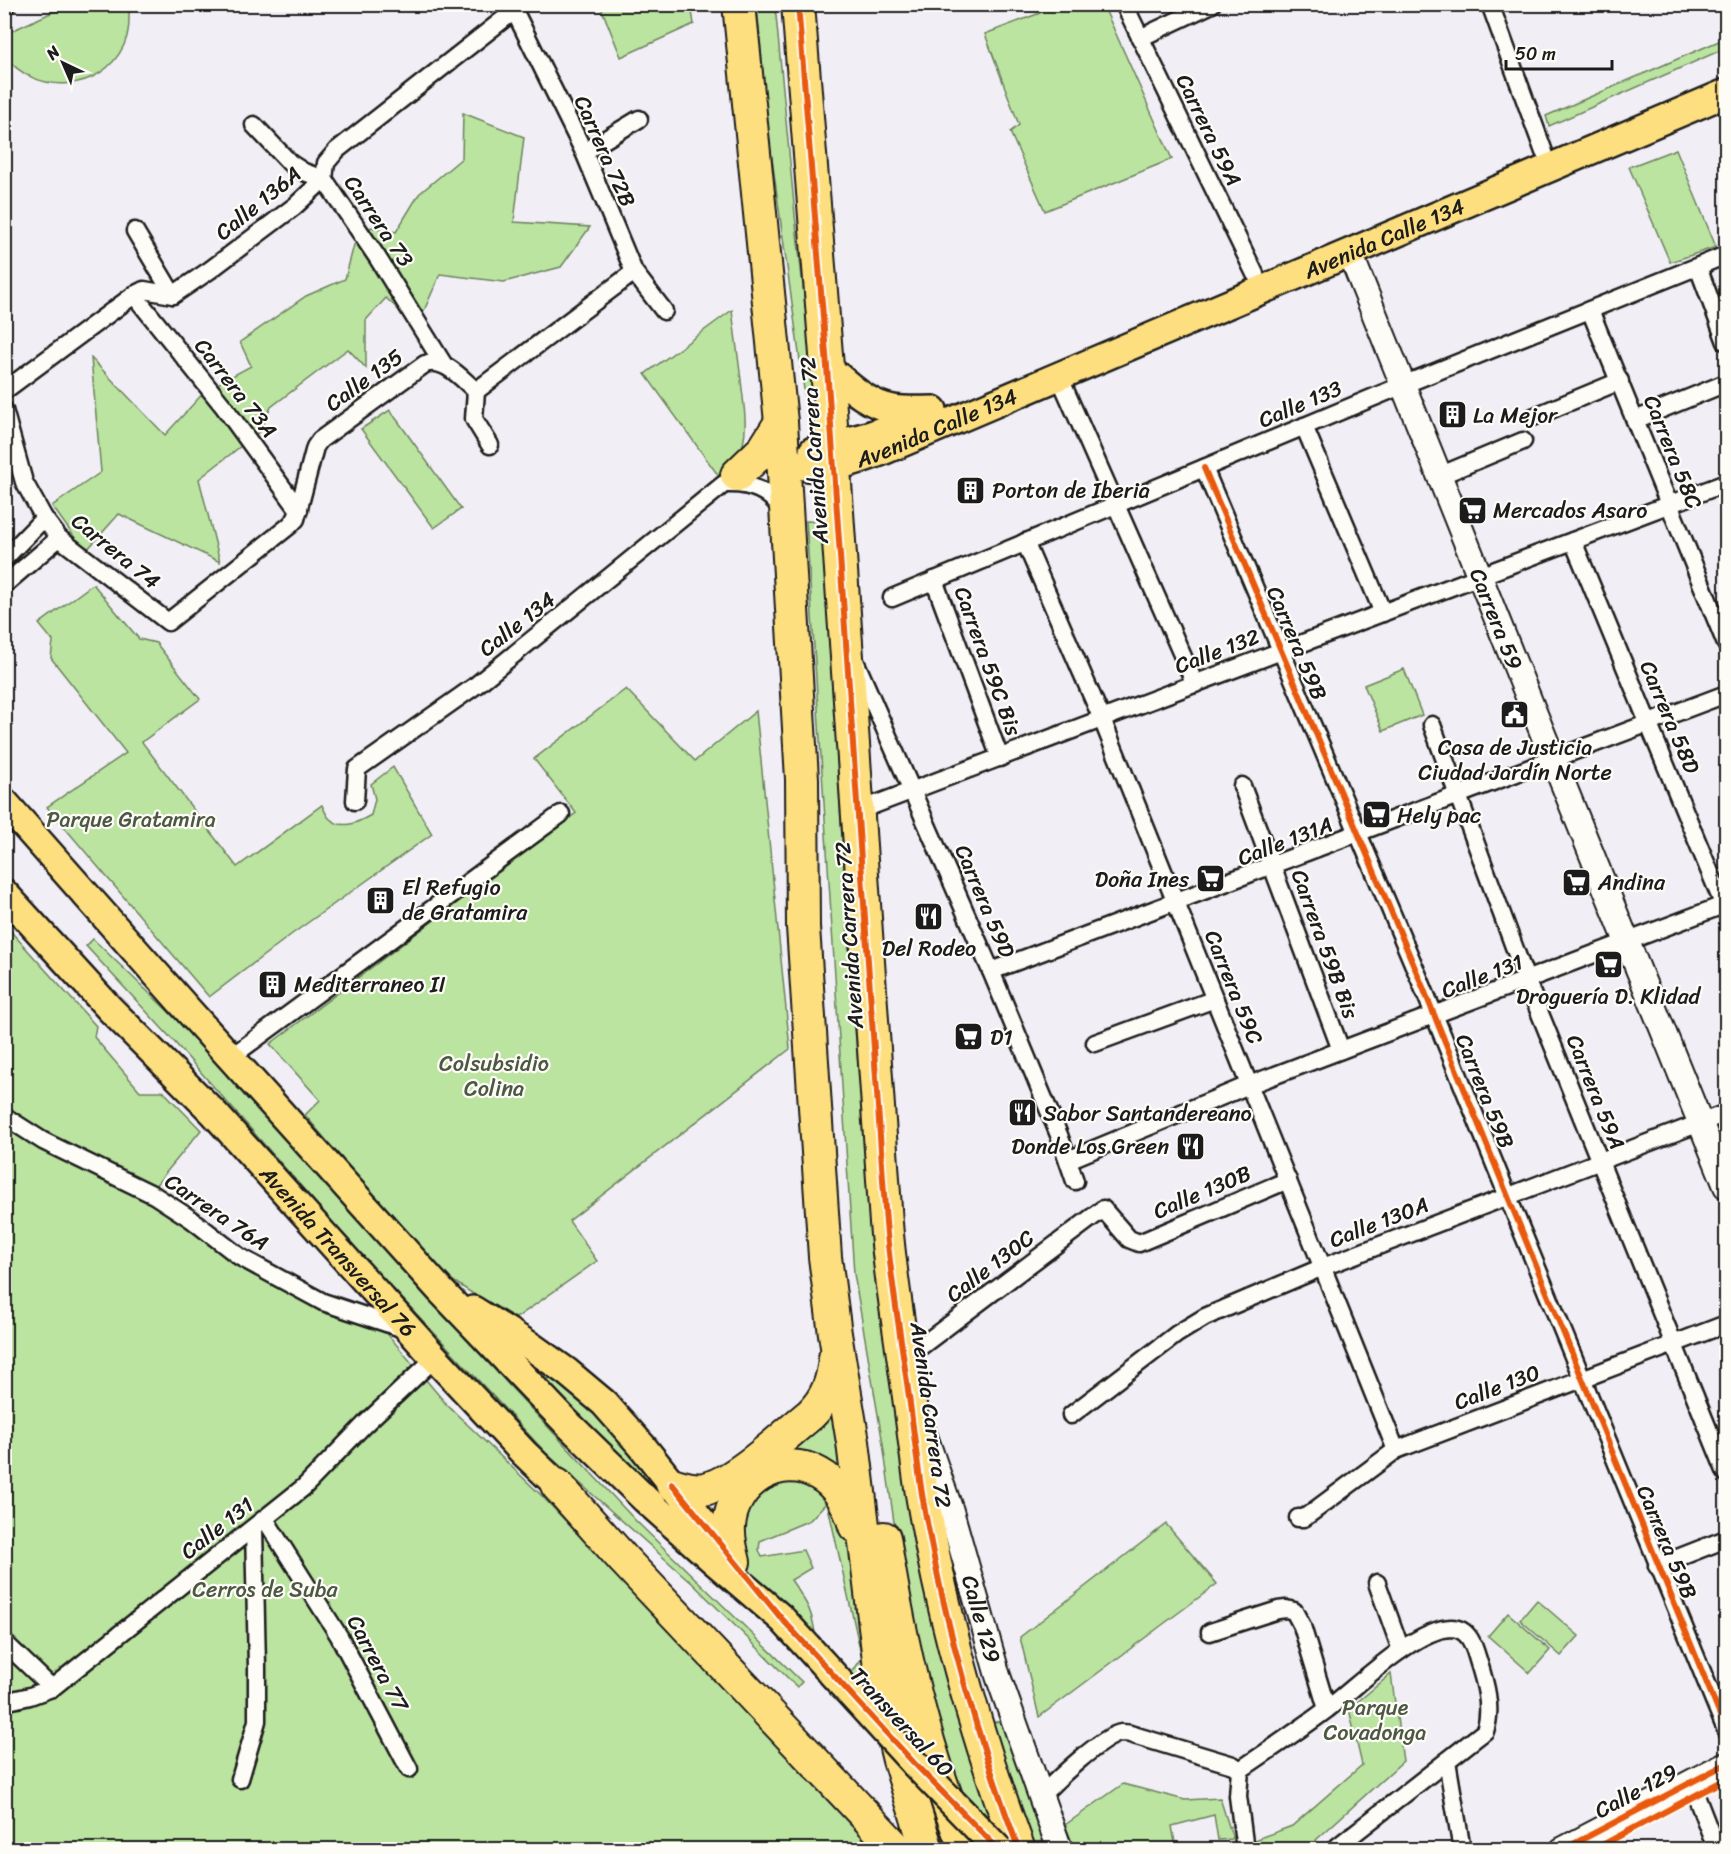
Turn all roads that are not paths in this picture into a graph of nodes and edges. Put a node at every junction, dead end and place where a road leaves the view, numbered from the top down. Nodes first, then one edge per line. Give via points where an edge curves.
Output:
1 (739, 4) edge
2 (798, 4) edge
3 (1124, 4) edge
4 (1212, 4) edge
5 (1490, 4) edge
6 (513, 8) edge
7 (1140, 38) junction
8 (1726, 75) edge
9 (1726, 93) edge
10 (639, 119) dead end
11 (254, 125) dead end
12 (584, 152) junction
13 (1544, 152) junction
14 (324, 179) junction
15 (135, 231) dead end
16 (1350, 253) junction
17 (1726, 255) edge
18 (1698, 267) junction
19 (634, 272) junction
20 (1255, 274) junction
21 (134, 295) junction
22 (173, 295) junction
23 (664, 310) dead end
24 (1590, 310) junction
25 (1726, 342) edge
26 (444, 365) junction
27 (827, 367) junction
28 (1059, 376) junction
29 (1620, 381) junction
30 (1726, 383) edge
31 (1403, 385) junction
32 (5, 391) edge
33 (476, 391) junction
34 (4, 410) edge
35 (933, 410) junction
36 (1533, 417) dead end
37 (1635, 420) junction
38 (781, 422) junction
39 (1304, 426) junction
40 (1523, 441) dead end
41 (490, 445) dead end
42 (833, 456) junction
43 (783, 459) junction
44 (1204, 468) junction
45 (1439, 476) junction
46 (730, 480) junction
47 (1726, 483) edge
48 (1670, 504) junction
49 (1116, 505) junction
50 (299, 510) junction
51 (44, 519) junction
52 (787, 520) junction
53 (59, 538) junction
54 (1573, 541) junction
55 (1025, 542) junction
56 (4, 559) edge
57 (1479, 576) junction
58 (934, 580) junction
59 (5, 584) edge
60 (892, 598) dead end
61 (1383, 613) junction
62 (168, 622) joint
63 (846, 641) junction
64 (1726, 644) edge
65 (1280, 652) junction
66 (1195, 684) junction
67 (1726, 694) edge
68 (1102, 719) junction
69 (1649, 724) junction
70 (1432, 725) dead end
71 (1000, 758) junction
72 (1552, 759) junction
73 (802, 779) junction
74 (1242, 786) dead end
75 (913, 790) junction
76 (1458, 795) junction
77 (355, 801) dead end
78 (4, 802) edge
79 (858, 812) junction
80 (561, 814) dead end
81 (1359, 832) junction
82 (1272, 865) junction
83 (4, 893) edge
84 (1176, 902) junction
85 (1726, 907) edge
86 (1627, 942) junction
87 (991, 971) junction
88 (1526, 979) junction
89 (1215, 999) junction
90 (1434, 1014) junction
91 (1095, 1043) dead end
92 (1341, 1050) junction
93 (231, 1057) junction
94 (1249, 1085) junction
95 (1726, 1113) edge
96 (4, 1116) edge
97 (1701, 1123) junction
98 (1068, 1160) junction
99 (1600, 1162) junction
100 (1288, 1180) junction
101 (1075, 1181) dead end
102 (1726, 1186) edge
103 (1509, 1197) junction
104 (1103, 1209) joint
105 (1323, 1267) junction
106 (441, 1291) junction
107 (1726, 1324) edge
108 (412, 1331) junction
109 (835, 1334) junction
110 (1674, 1344) junction
111 (435, 1358) junction
112 (906, 1373) junction
113 (1581, 1380) junction
114 (1071, 1416) dead end
115 (1396, 1450) junction
116 (1726, 1473) edge
117 (672, 1484) junction
118 (557, 1485) junction
119 (1298, 1518) dead end
120 (260, 1523) junction
121 (1726, 1539) edge
122 (734, 1562) junction
123 (867, 1562) junction
124 (1657, 1566) junction
125 (1377, 1583) dead end
126 (782, 1619) junction
127 (1210, 1632) dead end
128 (4, 1642) edge
129 (1401, 1650) junction
130 (52, 1688) junction
131 (4, 1702) edge
132 (1327, 1709) junction
133 (1726, 1730) edge
134 (1447, 1761) junction
135 (1726, 1764) edge
136 (409, 1769) dead end
137 (1240, 1770) junction
138 (240, 1779) dead end
139 (1726, 1779) edge
140 (907, 1787) junction
141 (1693, 1789) junction
142 (1040, 1797) junction
143 (1337, 1847) dead end
144 (898, 1850) edge
145 (915, 1850) edge
146 (927, 1850) edge
147 (935, 1850) edge
148 (966, 1850) edge
149 (999, 1850) edge
150 (1019, 1850) edge
151 (1037, 1850) edge
152 (1060, 1850) edge
153 (1245, 1850) edge
154 (1462, 1850) edge
155 (1562, 1850) edge
156 (1593, 1850) edge
157 (1717, 1850) edge

1 - 38 highway, Avenida Carrera 72
2 - 27 highway, Avenida Carrera 72
3 - 7 street, Carrera 59A
4 - 7 street
5 - 13 street
6 - 12 street, Carrera 72B
6 - 14 street, Calle 136A via 337,150 326,163
7 - 20 street, Carrera 59A
8 - 13 main road, Avenida Calle 134
9 - 16 main road, Avenida Calle 134
10 - 12 street
11 - 14 street, Carrera 73 via 290,163
12 - 19 street, Carrera 72B
13 - 20 main road, Avenida Calle 134
14 - 22 street, Calle 136A via 295,206
14 - 26 street, Carrera 73
15 - 22 street
16 - 28 main road, Avenida Calle 134
16 - 31 street, Carrera 59
17 - 18 street, Calle 133
18 - 24 street, Calle 133
18 - 25 street
19 - 23 street, Carrera 72B
19 - 33 street
20 - 35 main road, Avenida Calle 134
21 - 22 street via 144,290
21 - 32 street
21 - 50 street, Carrera 73A via 224,407
24 - 29 street, Carrera 58C
24 - 31 street, Calle 133
26 - 33 street
26 - 50 street, Calle 135 via 433,361 425,364 320,440
27 - 35 main road via 881,406
27 - 42 highway, Avenida Carrera 72
28 - 42 main road, Avenida Calle 134 via 856,461
28 - 49 street
29 - 36 street
29 - 37 street, Carrera 58C
30 - 37 street
31 - 39 street, Calle 133
31 - 45 street, Carrera 59
33 - 41 street via 474,419
34 - 51 street, Carrera 74 via 24,482
35 - 42 main road, Avenida Calle 134 via 871,435
37 - 48 street, Carrera 58C
38 - 43 highway, Avenida Carrera 72
38 - 46 highway via 764,449
39 - 44 street, Calle 133
39 - 61 street
40 - 45 street
42 - 43 main road, Avenida Calle 134 via 808,468
42 - 63 highway, Avenida Carrera 72
43 - 46 street, Calle 134
43 - 52 highway, Avenida Carrera 72
44 - 49 street, Calle 133
44 - 65 street, Carrera 59B
45 - 57 street, Carrera 59
46 - 52 street via 765,493
46 - 77 street, Calle 134 via 484,678 357,769
47 - 48 street, Calle 132
48 - 54 street, Calle 132
48 - 64 street, Carrera 58C
49 - 55 street, Calle 133
49 - 66 street
50 - 62 street, Calle 135 via 290,526
51 - 53 street, Carrera 74
51 - 56 street
52 - 73 highway, Avenida Carrera 72
53 - 59 street
53 - 62 street, Carrera 74
54 - 57 street, Calle 132
54 - 69 street, Carrera 58D
55 - 58 street, Calle 133
55 - 68 street, Carrera 59C
57 - 61 street, Calle 132
57 - 72 street, Carrera 59
58 - 60 street, Calle 133
58 - 71 street, Carrera 59C Bis
61 - 65 street, Calle 132
63 - 75 street, Carrera 59D
63 - 79 highway, Avenida Carrera 72
65 - 66 street, Calle 132
65 - 81 street, Carrera 59B
66 - 68 street, Calle 132
67 - 69 street, Calle 131A
68 - 71 street, Calle 132
68 - 84 street, Carrera 59C
69 - 72 street, Calle 131A
69 - 85 street, Carrera 58D
70 - 76 street, Carrera 59A
71 - 75 street, Calle 132
72 - 76 street, Calle 131A
72 - 86 street, Carrera 59
73 - 109 highway, Avenida Carrera 72 via 803,927 825,1257
73 - 148 highway, Avenida Carrera 72 via 820,924 840,1222 886,1551 914,1696 932,1759
74 - 82 street, Carrera 59B Bis
75 - 79 street, Calle 132
75 - 87 street, Carrera 59D
76 - 81 street, Calle 131A
76 - 88 street, Carrera 59A
78 - 93 main road
79 - 112 highway, Avenida Carrera 72 via 887,1229
80 - 93 street
81 - 82 street, Calle 131A
81 - 90 street, Carrera 59B
82 - 84 street, Calle 131A
82 - 92 street, Carrera 59B Bis
83 - 108 main road, Avenida Transversal 76 via 110,1010 214,1113
84 - 87 street, Calle 131A
84 - 89 street, Carrera 59C
85 - 86 street, Calle 131
86 - 88 street, Calle 131
86 - 97 street, Carrera 59
87 - 98 street, Carrera 59D
88 - 90 street, Calle 131
88 - 99 street, Carrera 59A
89 - 91 street
89 - 94 street, Carrera 59C
90 - 92 street, Calle 131
90 - 103 street, Carrera 59B
92 - 94 street, Calle 131
93 - 106 main road
94 - 98 street, Calle 131
94 - 100 street, Carrera 59C
95 - 97 street, Calle 130A
96 - 108 street, Carrera 76A via 43,1141 154,1195 240,1257 323,1302
97 - 99 street, Calle 130A
97 - 102 street, Carrera 59
98 - 101 street, Carrera 59D
99 - 103 street, Calle 130A
99 - 110 street, Carrera 59A
100 - 104 street, Calle 130B via 1134,1242
100 - 105 street, Carrera 59C
103 - 105 street, Calle 130A
103 - 113 street, Carrera 59B
104 - 112 street, Calle 130C
105 - 114 street, Calle 130A via 1205,1317
105 - 115 street, Carrera 59C
106 - 117 main road via 532,1347 590,1390
106 - 126 main road via 645,1499
107 - 110 street, Calle 130
108 - 111 main road, Avenida Transversal 76
109 - 117 highway via 831,1383 811,1414 719,1485 692,1490
109 - 123 highway, Avenida Carrera 72
110 - 113 street, Calle 130
110 - 116 street, Carrera 59A
111 - 118 main road, Avenida Transversal 76
111 - 120 street, Calle 131 via 304,1487
112 - 142 street, Calle 129 via 998,1676
112 - 150 highway, Avenida Carrera 72 via 922,1494 946,1605 992,1776
112 - 151 highway via 998,1735
113 - 115 street, Calle 130
113 - 124 street, Carrera 59B
115 - 119 street, Calle 130 via 1304,1518
117 - 122 main road
118 - 144 highway
118 - 145 main road, Avenida Transversal 76 via 681,1603
120 - 130 street, Calle 131
120 - 136 street, Carrera 77 via 339,1636
120 - 138 street via 257,1721
121 - 124 street
122 - 123 highway via 729,1524 739,1494 758,1475 784,1466 810,1469 839,1491
122 - 126 main road
123 - 140 highway, Avenida Carrera 72 via 883,1693
124 - 133 street, Carrera 59B
125 - 129 street
126 - 149 main road, Transversal 60, bridge
127 - 132 street via 1278,1610 1294,1611
128 - 130 street
129 - 132 street
129 - 134 street via 1430,1633 1450,1628 1464,1633 1473,1643 1487,1687 1487,1724 1478,1738
130 - 131 street, Calle 131
132 - 137 street
134 - 143 street
134 - 154 street
135 - 141 street, Calle 129
137 - 142 street via 1221,1761 1120,1733 1076,1764
137 - 153 street via 1238,1796
139 - 141 street, Calle 129
140 - 146 highway, Avenida Carrera 72
140 - 147 highway
141 - 155 street, Calle 129
141 - 156 street, Calle 129
141 - 157 street
142 - 152 street, Calle 129

